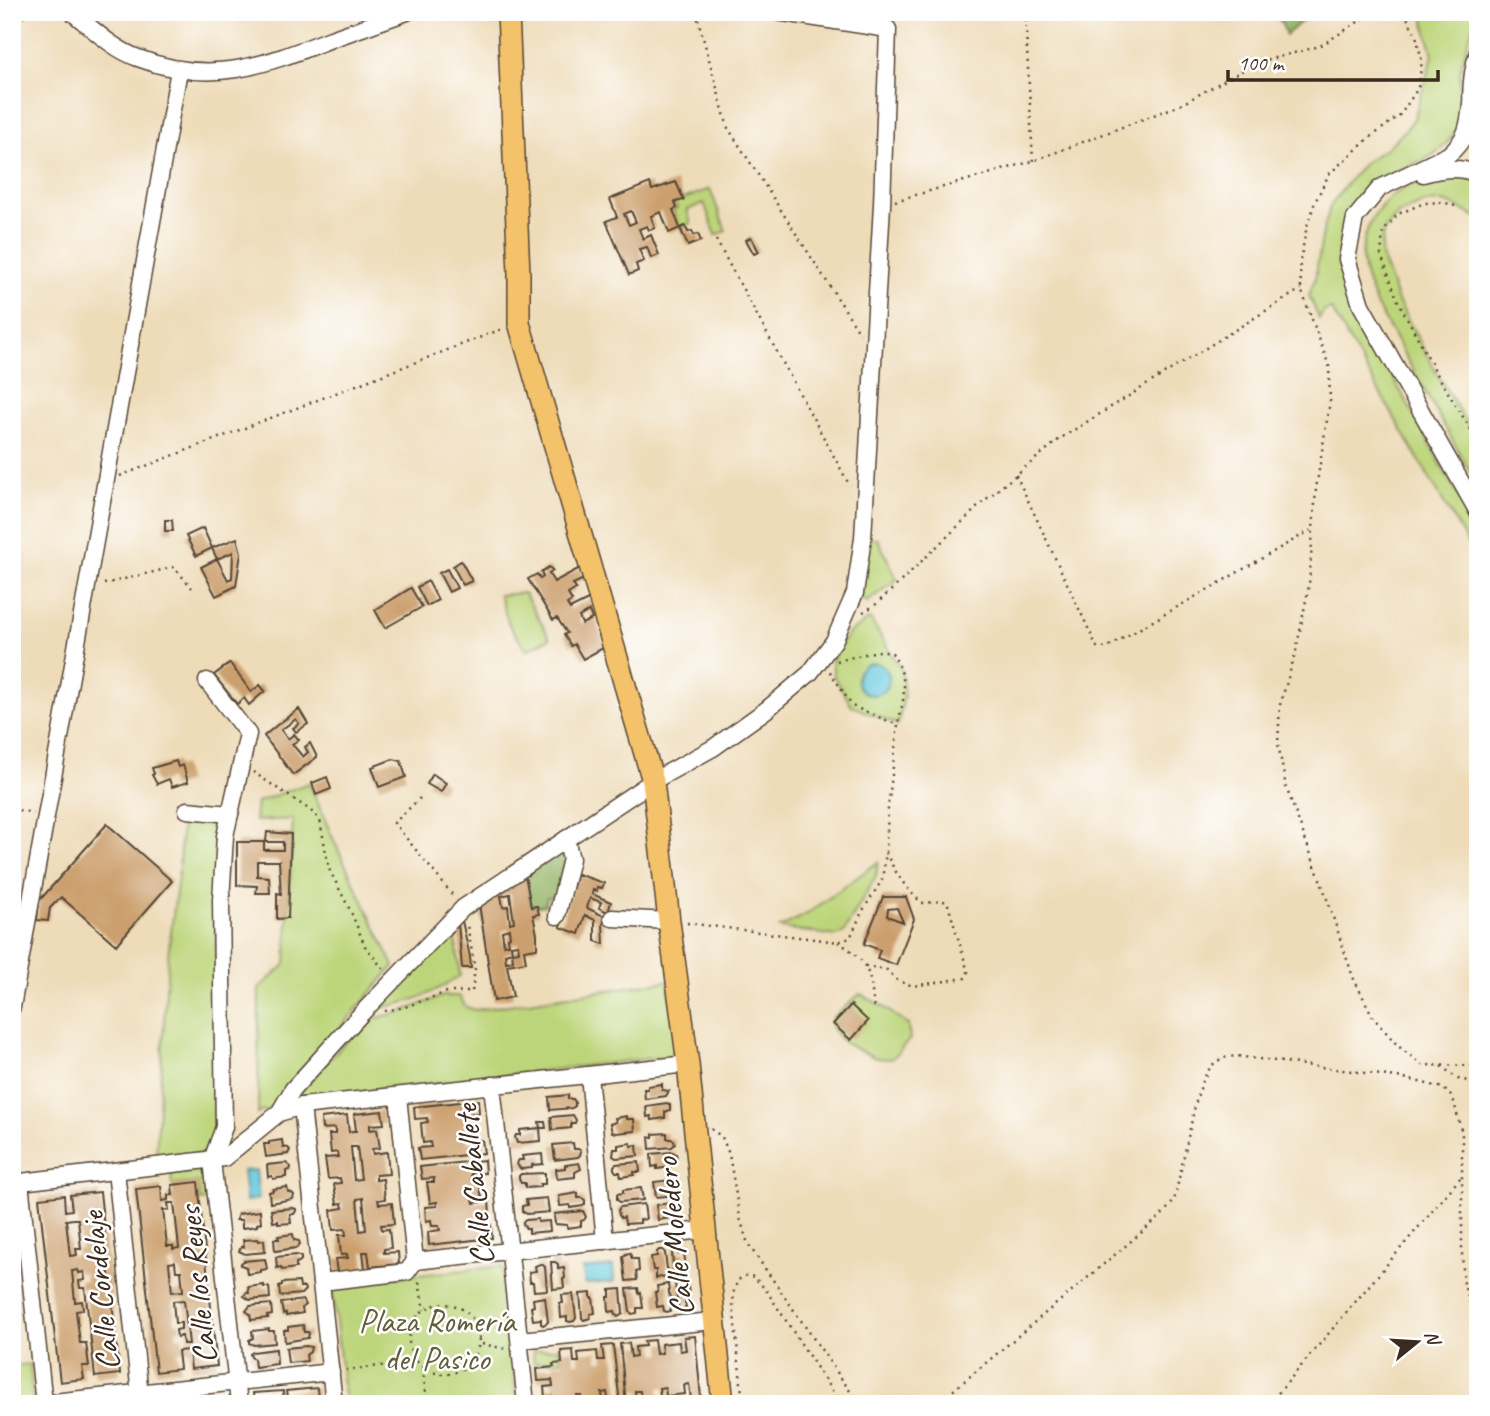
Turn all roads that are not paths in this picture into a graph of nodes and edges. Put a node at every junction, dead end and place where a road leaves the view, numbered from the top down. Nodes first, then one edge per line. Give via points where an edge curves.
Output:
1 (72, 12) edge
2 (407, 12) edge
3 (508, 12) edge
4 (777, 12) edge
5 (1478, 52) edge
6 (179, 70) junction
7 (1471, 103) junction
8 (1478, 145) edge
9 (1478, 174) edge
10 (1390, 182) junction
11 (1478, 512) edge
12 (207, 681) dead end
13 (653, 781) junction
14 (187, 810) dead end
15 (230, 814) junction
16 (566, 839) junction
17 (557, 916) dead end
18 (612, 919) dead end
19 (669, 921) junction
20 (12, 1007) edge
21 (688, 1064) junction
22 (589, 1075) junction
23 (492, 1085) junction
24 (398, 1096) junction
25 (302, 1106) junction
26 (279, 1113) junction
27 (212, 1160) junction
28 (116, 1171) junction
29 (16, 1183) edge
30 (704, 1230) junction
31 (605, 1241) junction
32 (510, 1252) junction
33 (416, 1269) junction
34 (321, 1282) junction
35 (713, 1321) junction
36 (516, 1344) junction
37 (335, 1371) junction
38 (236, 1382) junction
39 (141, 1398) edge
40 (44, 1403) edge
41 (239, 1404) edge
42 (334, 1404) edge
43 (526, 1404) edge
44 (723, 1404) edge

1 - 6 street via 104,39 137,58
2 - 6 street via 256,66 220,72
3 - 13 main road, Calle Moledero via 519,323
4 - 13 street via 888,29 874,353 863,538 855,593 834,641 810,673 713,748
5 - 7 street
6 - 20 street
7 - 8 street
7 - 10 street via 1469,123 1457,148
9 - 10 street via 1450,168
10 - 11 street via 1356,218 1347,259 1361,304
12 - 15 street via 248,734
13 - 16 street
13 - 19 main road, Calle Moledero
14 - 15 street
15 - 27 street via 221,900 224,1127
16 - 17 street via 571,859
16 - 26 street via 463,908 293,1089
18 - 19 street
19 - 21 main road, Calle Moledero
21 - 22 street
21 - 30 main road, Calle Moledero
22 - 23 street
22 - 31 street
23 - 24 street
23 - 32 street, Calle Caballete
24 - 25 street
24 - 33 street
25 - 26 street
25 - 34 street
26 - 27 street via 224,1158
27 - 28 street
27 - 38 street, Calle los Reyes
28 - 29 street
28 - 39 street, Calle Cordelaje
29 - 40 street
30 - 31 street
30 - 35 main road, Calle Moledero
31 - 32 street
32 - 33 street
32 - 36 street, Calle Caballete
33 - 34 street
34 - 37 street
35 - 36 street
35 - 44 main road, Calle Moledero
36 - 43 street, Calle Caballete
37 - 38 street
37 - 42 street
38 - 39 street
38 - 41 street, Calle los Reyes
39 - 40 street

